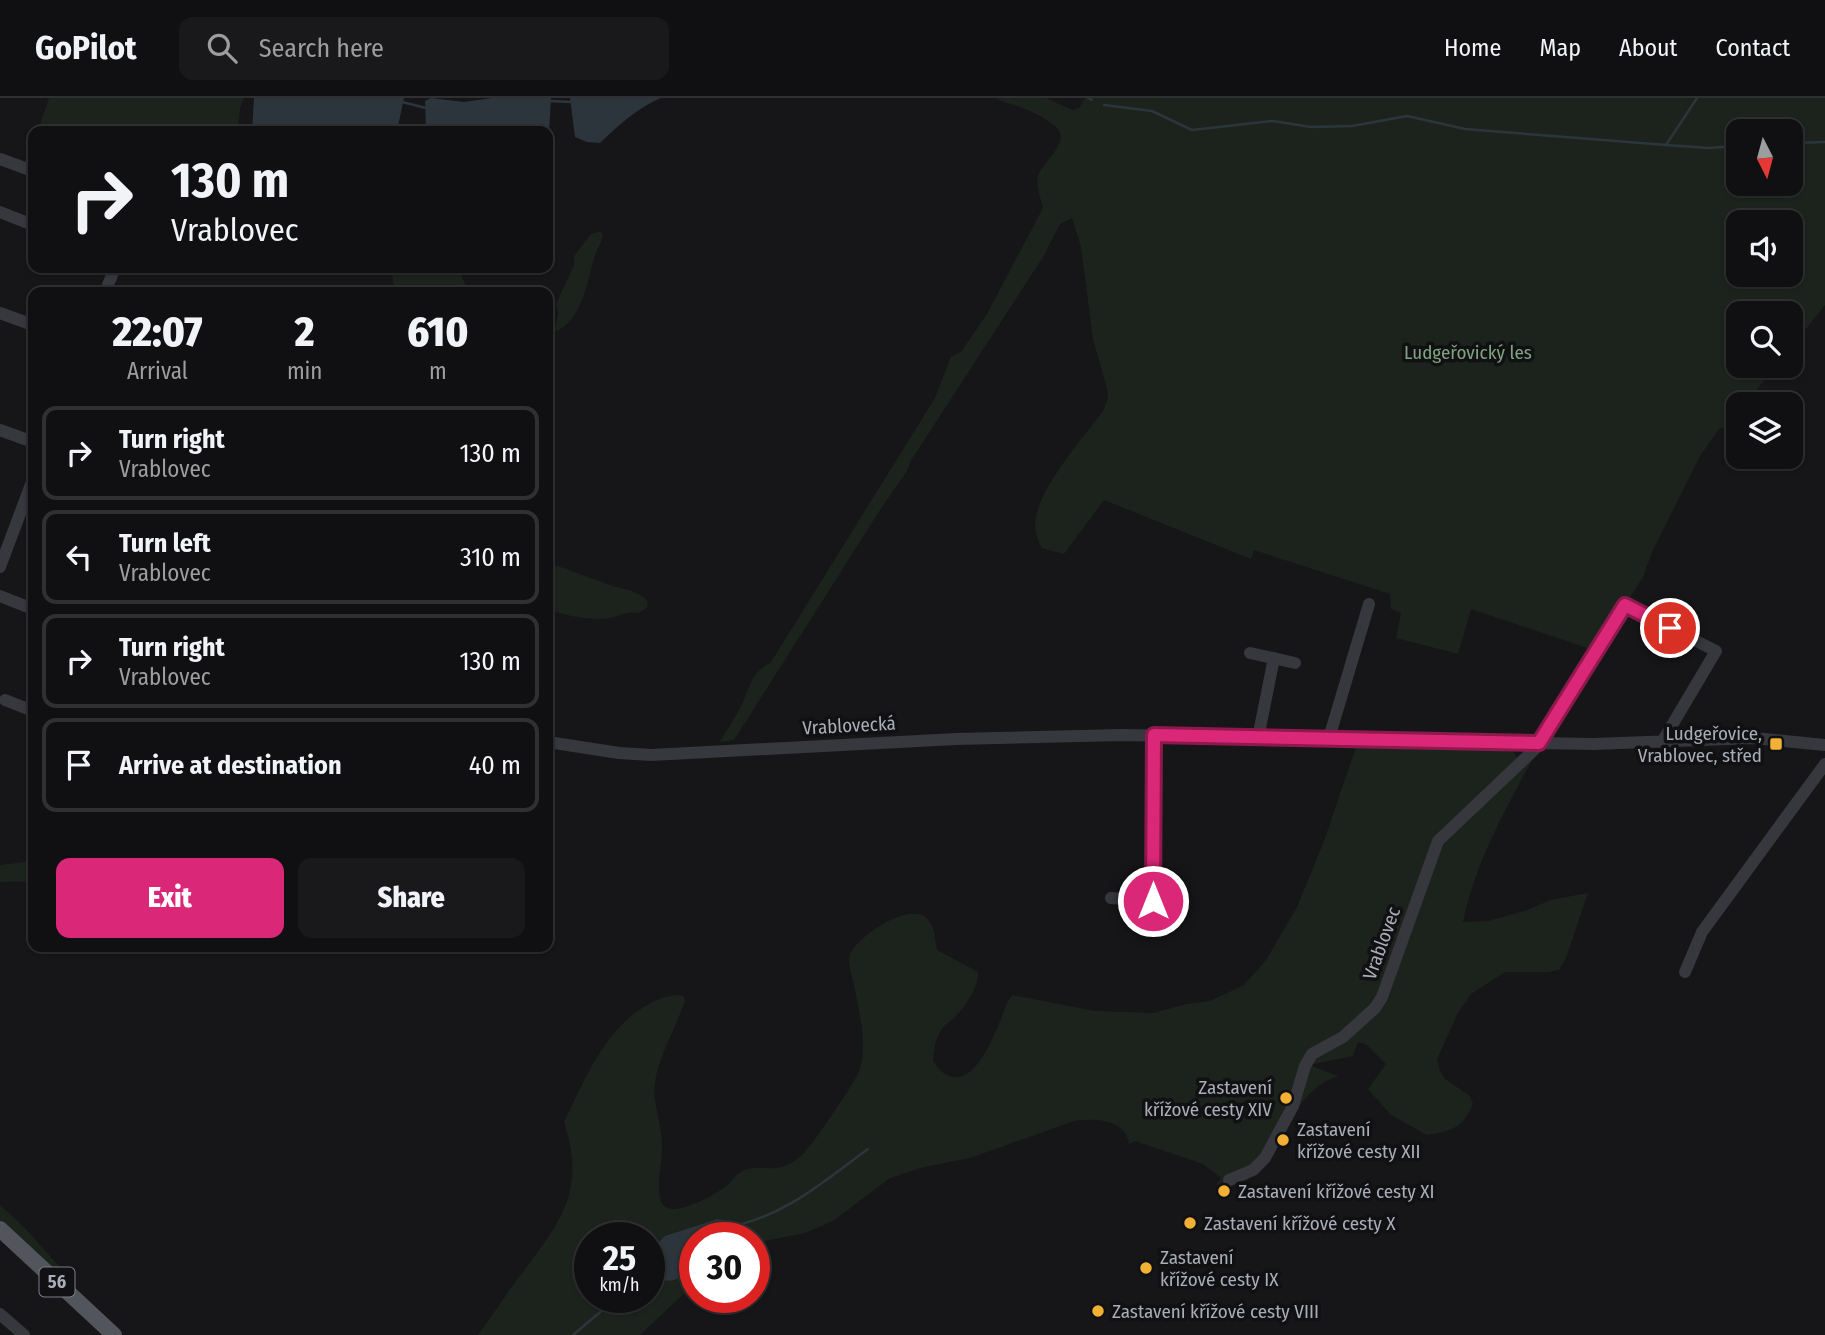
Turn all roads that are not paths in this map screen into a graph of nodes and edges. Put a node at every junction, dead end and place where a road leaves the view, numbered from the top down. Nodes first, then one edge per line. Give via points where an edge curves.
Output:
1 (0, 159) edge
2 (28, 169) edge
3 (0, 212) edge
4 (28, 223) edge
5 (0, 313) edge
6 (28, 323) edge
7 (0, 430) edge
8 (28, 440) edge
9 (28, 492) edge
10 (0, 567) edge
11 (0, 596) edge
12 (1369, 604) dead end
13 (28, 607) edge
14 (1250, 653) dead end
15 (1274, 658) junction
16 (1296, 663) dead end
17 (5, 699) dead end
18 (28, 709) edge
19 (1154, 735) junction
20 (1258, 738) junction
21 (1329, 738) junction
22 (1662, 742) junction
23 (553, 743) edge
24 (1539, 743) junction
25 (1825, 745) edge
26 (1825, 765) edge
27 (1111, 898) dead end
28 (1153, 901) junction
29 (1139, 927) dead end
30 (1685, 972) dead end
31 (1229, 1180) dead end
32 (0, 1229) edge
33 (0, 1314) edge
34 (24, 1335) edge
35 (114, 1335) edge

1 - 2 street
3 - 4 street
5 - 6 street
7 - 8 street
9 - 10 street
11 - 13 street
12 - 21 street
14 - 15 street
15 - 16 street
15 - 20 street
17 - 18 street
19 - 20 street
19 - 23 street, Vrablovecká via 956,739 684,754 631,754
19 - 28 street
20 - 21 street
21 - 24 street
22 - 24 street
22 - 24 street, Vrablovec via 1716,651 1625,605
22 - 25 street via 1754,738
24 - 31 street, Vrablovec via 1438,841 1382,997 1343,1037 1312,1054 1293,1106 1265,1158 1253,1170
26 - 30 street via 1702,932
27 - 28 street
28 - 29 street
32 - 35 main road, 56
33 - 34 street

